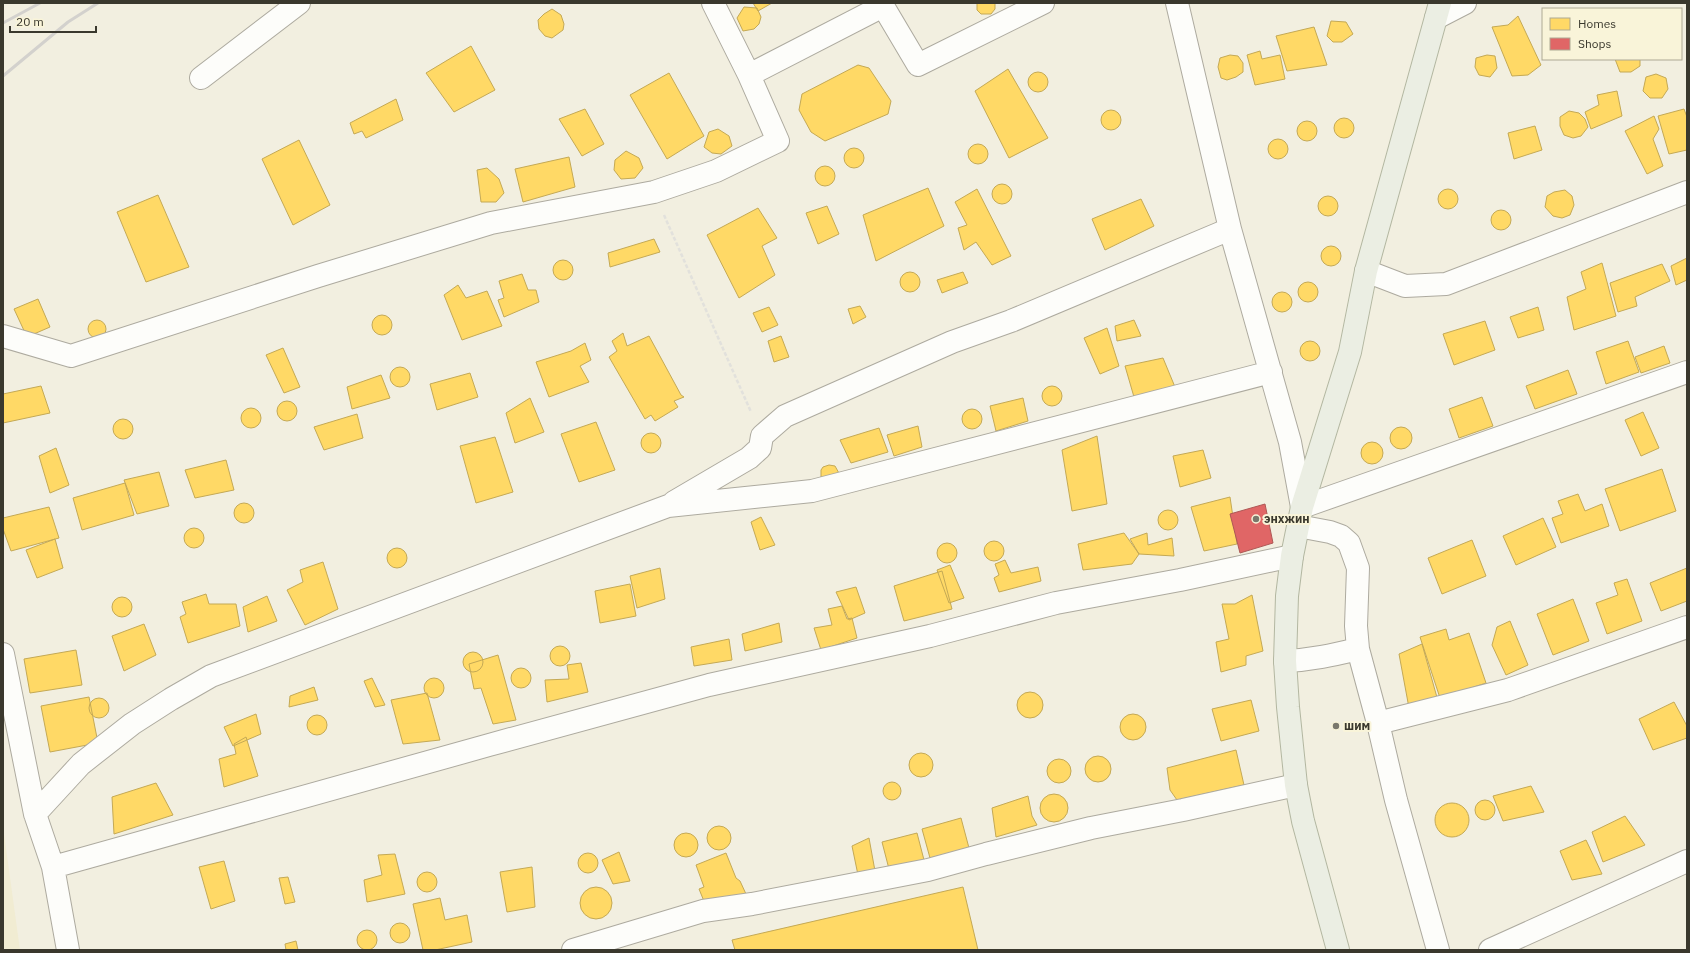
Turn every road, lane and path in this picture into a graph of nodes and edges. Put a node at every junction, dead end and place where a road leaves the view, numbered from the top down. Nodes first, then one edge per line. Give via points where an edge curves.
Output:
1 (299, 3) edge
2 (712, 3) edge
3 (1043, 3) edge
4 (1177, 3) edge
5 (1465, 3) edge
6 (882, 4) edge
7 (1438, 11) edge
8 (749, 75) junction
9 (201, 78) dead end
10 (654, 192) junction
11 (1687, 192) edge
12 (1230, 228) junction
13 (1366, 271) junction
14 (3, 336) edge
15 (1271, 372) junction
16 (1687, 372) edge
17 (762, 436) junction
18 (668, 506) junction
19 (1300, 516) junction
20 (1292, 556) junction
21 (1687, 627) edge
22 (1358, 649) junction
23 (3, 654) edge
24 (1286, 661) junction
25 (1378, 723) junction
26 (1296, 785) junction
27 (36, 814) junction
28 (1687, 861) edge
29 (53, 867) junction
30 (68, 950) edge
31 (573, 950) edge
32 (1338, 950) edge
33 (1438, 950) edge
34 (1490, 950) edge

1 - 9 street
2 - 8 street
3 - 6 street via 918,65
4 - 12 street
5 - 7 street
6 - 8 street
7 - 13 main road
8 - 10 street via 778,141 716,171
10 - 14 street via 491,223 72,356
10 - 17 path
11 - 13 street via 1446,284 1405,286
12 - 15 street
12 - 17 street via 1011,321 891,368 785,416
13 - 19 main road via 1350,352
15 - 18 street via 812,491
15 - 19 street via 1290,442
16 - 19 street
17 - 18 street via 760,448 749,458
18 - 27 street via 211,676 120,732 81,764
19 - 20 main road
19 - 22 street via 1341,536 1349,543 1358,568
20 - 24 main road via 1287,596
20 - 29 street via 1056,603 930,636 709,685
21 - 25 street via 1508,690
22 - 24 street via 1323,657
22 - 25 street
23 - 27 street
24 - 26 main road
25 - 33 street via 1396,800
26 - 31 street via 1091,828 928,870 703,911
26 - 32 main road via 1303,821
27 - 29 street
28 - 34 street
29 - 30 street

